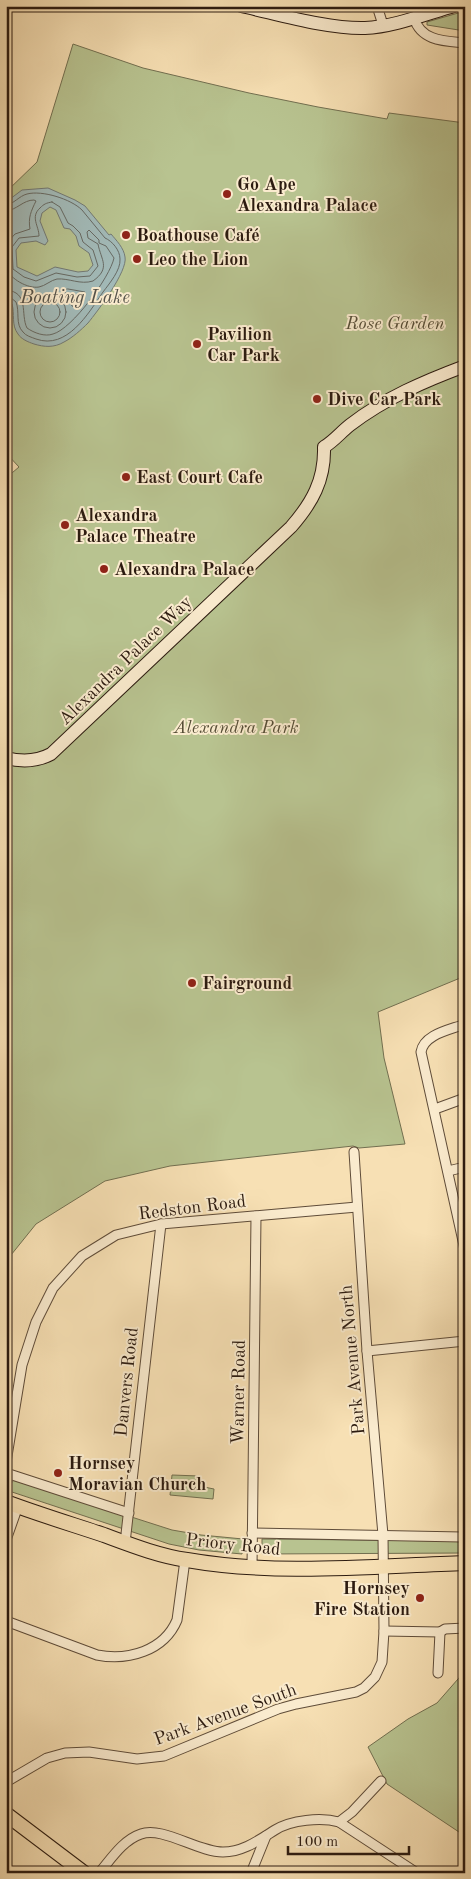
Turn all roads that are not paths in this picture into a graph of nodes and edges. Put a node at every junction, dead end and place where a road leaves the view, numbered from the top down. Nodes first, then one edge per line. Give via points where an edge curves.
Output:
1 (241, 6) edge
2 (377, 6) edge
3 (454, 6) edge
4 (414, 18) junction
5 (383, 25) junction
6 (465, 43) edge
7 (465, 366) edge
8 (6, 758) edge
9 (465, 1024) edge
10 (465, 1098) edge
11 (435, 1109) junction
12 (354, 1152) dead end
13 (465, 1167) edge
14 (448, 1172) junction
15 (357, 1208) junction
16 (256, 1216) junction
17 (161, 1224) junction
18 (464, 1235) edge
19 (465, 1250) edge
20 (465, 1342) edge
21 (367, 1351) junction
22 (6, 1462) edge
23 (6, 1473) edge
24 (12, 1504) edge
25 (129, 1513) junction
26 (252, 1533) junction
27 (383, 1535) junction
28 (462, 1537) dead end
29 (6, 1540) edge
30 (125, 1543) junction
31 (185, 1560) junction
32 (465, 1563) edge
33 (384, 1566) junction
34 (252, 1568) junction
35 (6, 1621) edge
36 (465, 1628) edge
37 (384, 1631) junction
38 (440, 1632) junction
39 (438, 1672) dead end
40 (381, 1781) dead end
41 (7, 1782) edge
42 (6, 1814) edge
43 (339, 1822) junction
44 (266, 1836) junction
45 (246, 1847) junction
46 (256, 1858) junction
47 (84, 1873) edge
48 (100, 1873) edge
49 (251, 1873) edge
50 (417, 1873) edge

1 - 5 street via 312,22 364,28
2 - 5 street
3 - 4 street
4 - 5 street
4 - 6 street via 417,27 427,37
7 - 8 street, Alexandra Palace Way via 394,397 348,426 324,447 323,472 316,493 286,532 51,754 31,761
9 - 11 street via 422,1044 421,1052
10 - 11 street
11 - 14 street
12 - 15 street, Park Avenue North
13 - 14 street
14 - 18 street
15 - 16 street, Redston Road
15 - 21 street, Park Avenue North
16 - 17 street, Redston Road
16 - 26 street, Warner Road
17 - 22 street, Redston Road via 116,1235 82,1256 53,1288 36,1322 22,1365
17 - 25 street, Danvers Road
18 - 19 street
20 - 21 street
21 - 27 street, Park Avenue North
23 - 25 street
24 - 29 street
24 - 30 main road, Priory Road
25 - 30 street, Danvers Road
26 - 27 street, Priory Road
26 - 34 street, Warner Road
27 - 28 street, Priory Road
27 - 33 street, Park Avenue North
30 - 31 main road, Priory Road
31 - 34 main road, Priory Road
31 - 35 street via 174,1627 164,1639 139,1654 97,1655
32 - 33 main road, Priory Road
33 - 34 main road, Priory Road
33 - 37 street, Park Avenue South
36 - 38 street
37 - 38 street
37 - 41 street, Park Avenue South via 379,1671 370,1683 356,1692 296,1704 164,1756 137,1759 89,1752 65,1753 47,1758
38 - 39 street
40 - 43 street
42 - 47 main road
43 - 44 street via 294,1823
43 - 50 street
44 - 45 street
44 - 46 street
45 - 46 street via 254,1850
45 - 48 street via 224,1852 210,1851 155,1832 143,1833 125,1843
46 - 49 street

